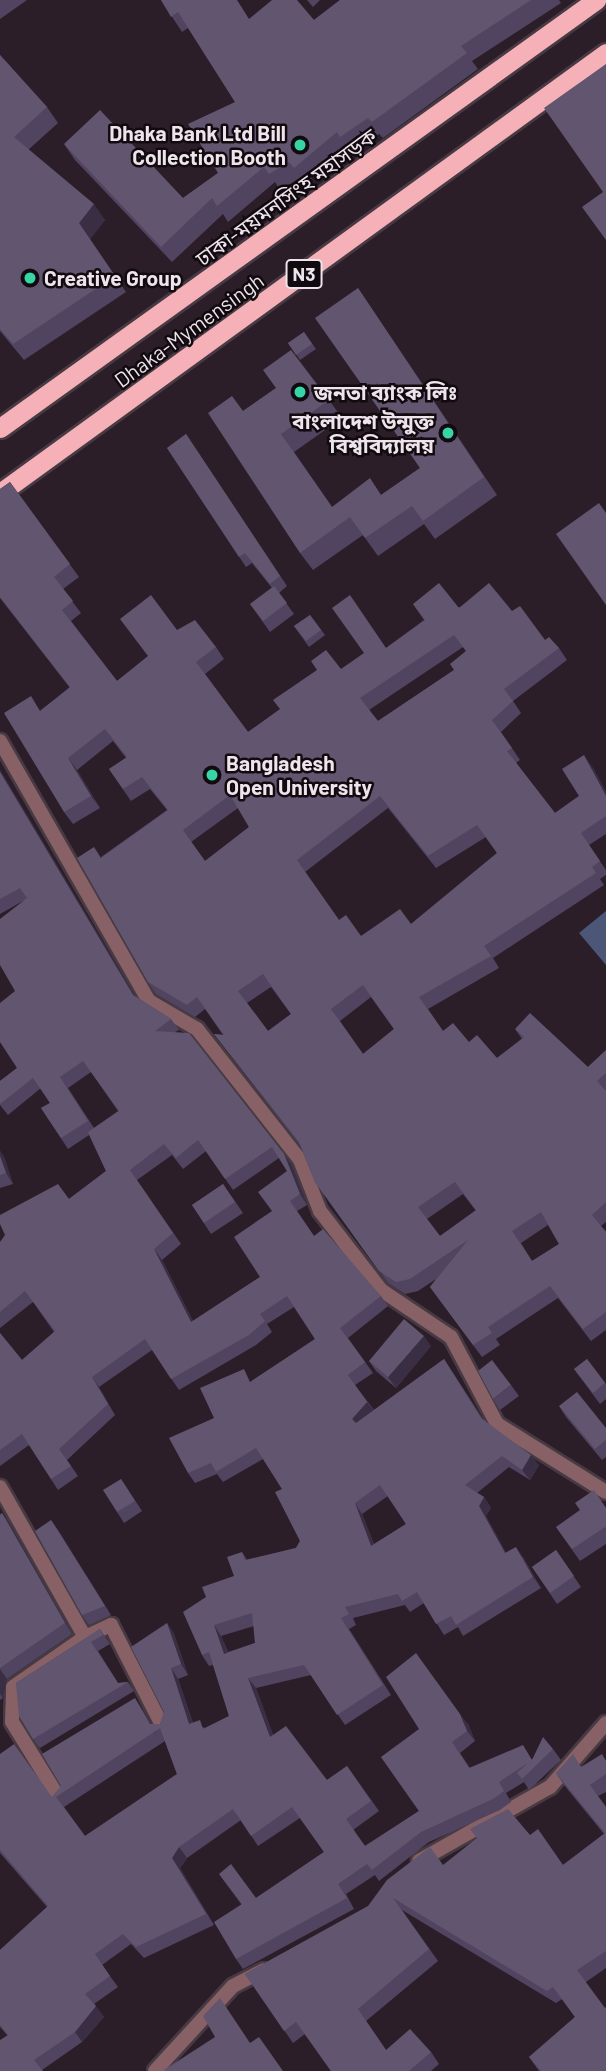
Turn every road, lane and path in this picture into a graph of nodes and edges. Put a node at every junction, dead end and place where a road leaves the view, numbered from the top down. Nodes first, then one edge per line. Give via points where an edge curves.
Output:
1 (596, 0) edge
2 (573, 6) edge
3 (606, 53) edge
4 (0, 428) edge
5 (0, 492) edge
6 (0, 741) edge
7 (0, 1487) edge
8 (606, 1492) edge
9 (85, 1637) junction
10 (150, 1693) junction
11 (127, 1707) edge
12 (606, 1723) edge
13 (163, 1727) edge
14 (59, 1798) edge
15 (400, 1876) edge
16 (274, 1964) edge
17 (155, 2071) edge

1 - 2 highway, ঢাকা-ময়মনসিংহ মহাসড়ক / N3
2 - 4 highway, ঢাকা-ময়মনসিংহ মহাসড়ক / N3
3 - 5 highway, Dhaka-Mymensingh / N3
6 - 8 street via 149,1001 197,1029 300,1160 320,1211 381,1290 451,1337 497,1424
7 - 9 street
9 - 10 street via 111,1625
9 - 14 street via 13,1687 12,1721 40,1759
10 - 11 street
10 - 13 street
12 - 15 street via 550,1787
16 - 17 street via 233,1986

